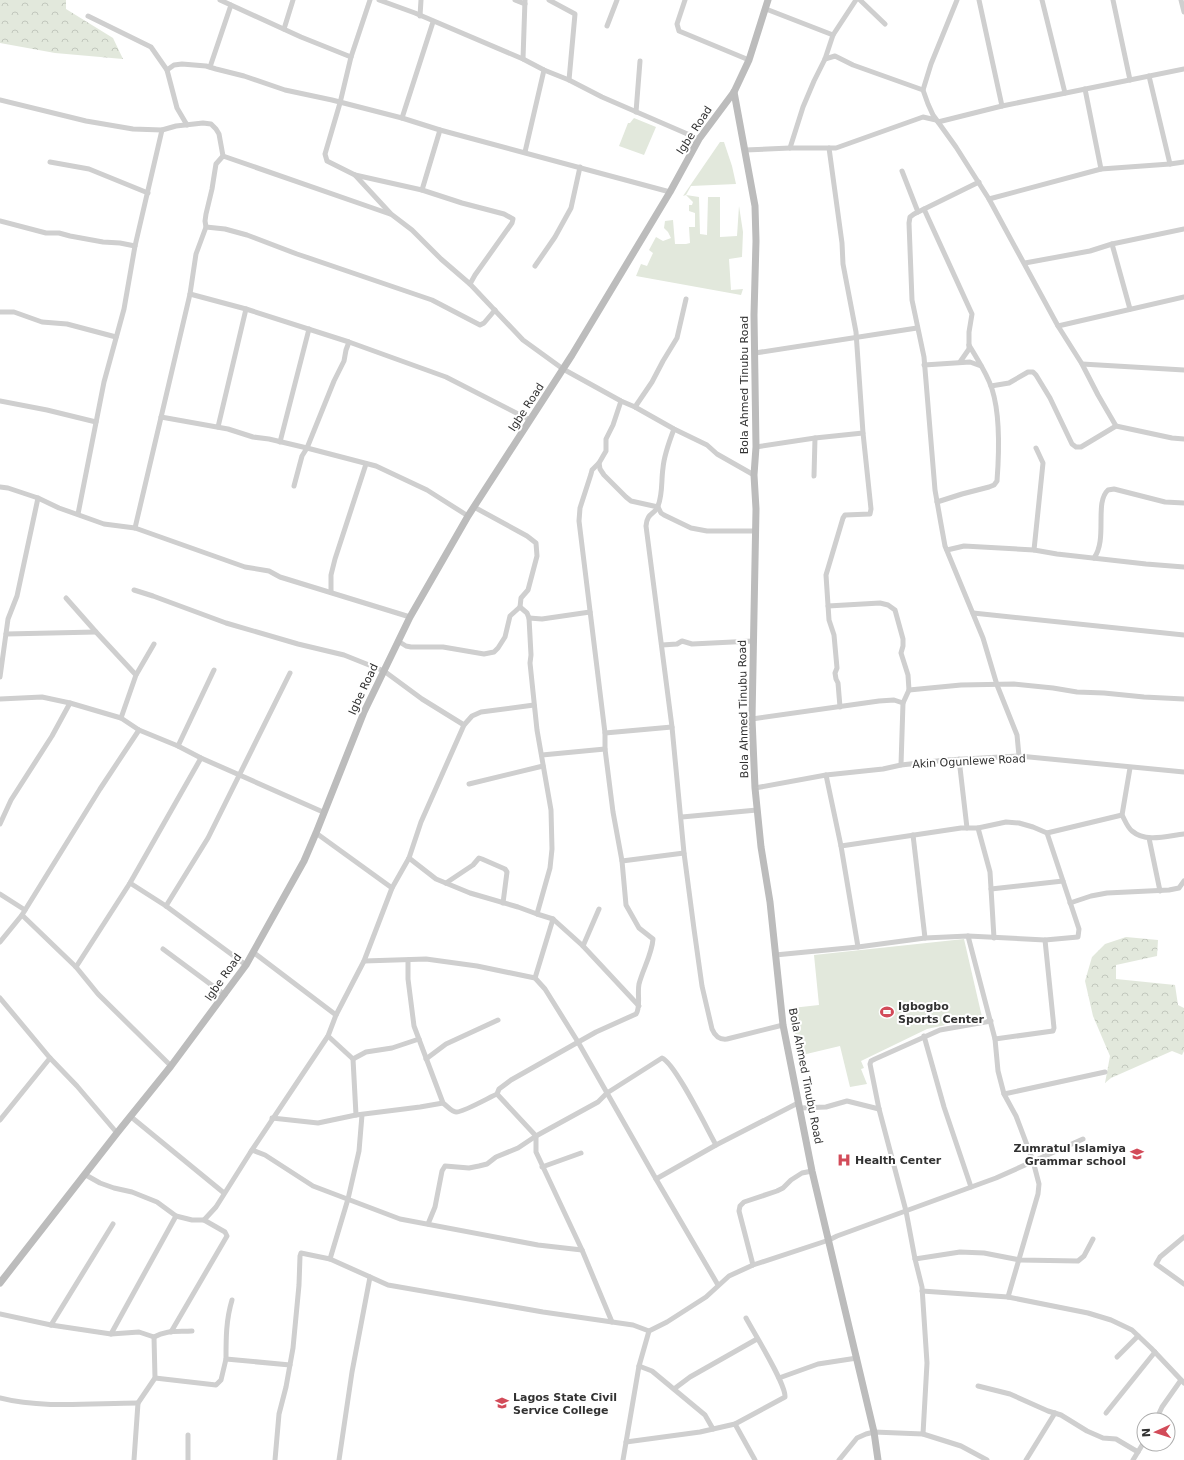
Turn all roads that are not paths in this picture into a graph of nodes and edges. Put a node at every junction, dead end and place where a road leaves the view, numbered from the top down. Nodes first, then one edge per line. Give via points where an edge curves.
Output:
1 (220, 0) edge
2 (293, 0) edge
3 (370, 0) edge
4 (379, 0) edge
5 (422, 0) edge
6 (515, 0) edge
7 (549, 0) edge
8 (617, 0) edge
9 (685, 0) edge
10 (768, 0) edge
11 (856, 0) edge
12 (860, 0) edge
13 (957, 0) edge
14 (979, 0) edge
15 (1042, 0) edge
16 (1113, 0) edge
17 (1181, 0) edge
18 (525, 2) edge
19 (231, 5) junction
20 (766, 9) junction
21 (1184, 12) edge
22 (88, 16) dead end
23 (420, 16) junction
24 (433, 22) junction
25 (885, 24) dead end
26 (607, 26) dead end
27 (284, 28) junction
28 (833, 35) junction
29 (830, 46) junction
30 (351, 56) junction
31 (835, 56) junction
32 (523, 59) junction
33 (825, 59) junction
34 (749, 60) junction
35 (640, 61) dead end
36 (210, 67) junction
37 (1184, 69) edge
38 (167, 70) junction
39 (544, 70) junction
40 (1149, 76) junction
41 (569, 80) junction
42 (1130, 80) junction
43 (1085, 89) junction
44 (924, 90) junction
45 (734, 92) junction
46 (1065, 93) junction
47 (0, 100) edge
48 (340, 103) junction
49 (928, 104) junction
50 (1002, 106) junction
51 (636, 112) junction
52 (923, 117) junction
53 (402, 118) junction
54 (937, 121) junction
55 (187, 125) junction
56 (162, 130) junction
57 (440, 130) junction
58 (700, 139) junction
59 (790, 148) junction
60 (829, 148) junction
61 (745, 150) junction
62 (525, 152) junction
63 (223, 156) junction
64 (50, 162) dead end
65 (1184, 162) edge
66 (1170, 164) junction
67 (580, 167) junction
68 (1101, 169) junction
69 (902, 171) dead end
70 (355, 175) junction
71 (979, 182) junction
72 (422, 190) junction
73 (670, 192) junction
74 (148, 193) junction
75 (989, 199) junction
76 (924, 209) junction
77 (918, 212) junction
78 (391, 214) junction
79 (0, 221) edge
80 (206, 227) junction
81 (1184, 229) edge
82 (1112, 244) junction
83 (135, 246) junction
84 (1025, 263) junction
85 (535, 266) dead end
86 (470, 284) junction
87 (190, 294) junction
88 (1184, 297) edge
89 (686, 299) dead end
90 (246, 309) junction
91 (1130, 309) junction
92 (495, 310) junction
93 (0, 312) edge
94 (1058, 326) junction
95 (918, 328) junction
96 (309, 329) junction
97 (857, 336) junction
98 (116, 337) junction
99 (349, 342) junction
100 (969, 345) junction
101 (755, 353) junction
102 (960, 362) junction
103 (1082, 364) junction
104 (924, 365) junction
105 (981, 366) junction
106 (563, 369) junction
107 (1184, 370) edge
108 (991, 386) junction
109 (621, 401) junction
110 (0, 402) edge
111 (635, 407) junction
112 (161, 417) junction
113 (530, 420) junction
114 (96, 422) junction
115 (218, 426) junction
116 (1116, 426) junction
117 (674, 430) junction
118 (863, 433) junction
119 (814, 438) junction
120 (1184, 439) edge
121 (280, 442) junction
122 (756, 447) junction
123 (307, 448) junction
124 (1036, 448) dead end
125 (600, 463) junction
126 (366, 464) junction
127 (754, 474) junction
128 (814, 476) dead end
129 (294, 486) dead end
130 (0, 487) edge
131 (38, 498) junction
132 (937, 502) junction
133 (1184, 503) edge
134 (645, 504) junction
135 (474, 507) junction
136 (658, 507) junction
137 (78, 514) junction
138 (468, 516) junction
139 (648, 517) junction
140 (135, 528) junction
141 (754, 531) junction
142 (947, 550) junction
143 (1034, 550) junction
144 (1095, 556) junction
145 (1184, 567) edge
146 (134, 590) dead end
147 (331, 592) junction
148 (66, 598) dead end
149 (828, 606) junction
150 (520, 607) junction
151 (590, 612) junction
152 (973, 613) junction
153 (410, 617) junction
154 (529, 618) junction
155 (96, 632) junction
156 (6, 634) junction
157 (1184, 635) edge
158 (398, 641) junction
159 (753, 641) junction
160 (154, 644) dead end
161 (662, 645) junction
162 (214, 670) dead end
163 (384, 671) junction
164 (290, 673) dead end
165 (136, 675) junction
166 (0, 677) edge
167 (997, 684) junction
168 (909, 690) junction
169 (0, 699) edge
170 (1184, 699) edge
171 (70, 703) junction
172 (903, 703) junction
173 (534, 705) junction
174 (840, 707) junction
175 (121, 718) junction
176 (752, 719) junction
177 (464, 725) junction
178 (672, 727) junction
179 (139, 730) junction
180 (605, 733) junction
181 (178, 746) junction
182 (605, 750) junction
183 (542, 755) junction
184 (1019, 756) junction
185 (201, 758) junction
186 (959, 760) junction
187 (901, 765) junction
188 (543, 766) junction
189 (1130, 768) junction
190 (1184, 772) edge
191 (240, 775) junction
192 (826, 775) junction
193 (469, 784) dead end
194 (755, 788) junction
195 (757, 810) junction
196 (324, 812) junction
197 (1122, 815) junction
198 (682, 817) junction
199 (0, 824) edge
200 (967, 828) junction
201 (978, 828) junction
202 (316, 833) junction
203 (1047, 833) junction
204 (1184, 834) edge
205 (913, 835) junction
206 (1149, 838) junction
207 (842, 846) junction
208 (684, 853) junction
209 (409, 858) junction
210 (622, 861) junction
211 (1063, 880) junction
212 (1184, 882) edge
213 (130, 883) junction
214 (446, 883) junction
215 (392, 888) junction
216 (991, 889) junction
217 (1160, 891) junction
218 (0, 894) edge
219 (503, 903) junction
220 (1070, 903) junction
221 (166, 906) junction
222 (599, 909) dead end
223 (24, 913) junction
224 (537, 914) junction
225 (553, 919) junction
226 (968, 936) junction
227 (925, 938) junction
228 (994, 938) junction
229 (1045, 940) junction
230 (0, 942) edge
231 (583, 946) junction
232 (858, 947) junction
233 (163, 949) dead end
234 (253, 952) junction
235 (775, 955) junction
236 (408, 960) junction
237 (364, 961) junction
238 (246, 965) junction
239 (76, 967) junction
240 (535, 978) junction
241 (225, 995) junction
242 (0, 998) edge
243 (639, 1006) junction
244 (336, 1015) junction
245 (498, 1020) dead end
246 (991, 1021) junction
247 (783, 1025) junction
248 (328, 1036) junction
249 (924, 1036) junction
250 (419, 1039) junction
251 (995, 1040) junction
252 (578, 1042) junction
253 (50, 1058) junction
254 (354, 1059) junction
255 (426, 1059) junction
256 (171, 1066) junction
257 (1105, 1072) dead end
258 (607, 1093) junction
259 (497, 1094) junction
260 (1004, 1094) junction
261 (443, 1103) junction
262 (799, 1106) junction
263 (879, 1110) junction
264 (359, 1115) junction
265 (130, 1116) junction
266 (272, 1118) junction
267 (0, 1120) edge
268 (117, 1133) junction
269 (536, 1136) junction
270 (1083, 1139) dead end
271 (716, 1145) junction
272 (252, 1150) junction
273 (581, 1153) dead end
274 (1032, 1161) junction
275 (542, 1167) junction
276 (812, 1171) junction
277 (84, 1174) junction
278 (656, 1179) junction
279 (971, 1187) junction
280 (224, 1193) junction
281 (348, 1199) junction
282 (906, 1211) junction
283 (176, 1216) junction
284 (204, 1220) junction
285 (113, 1224) dead end
286 (428, 1224) junction
287 (1184, 1237) edge
288 (1093, 1239) dead end
289 (828, 1240) junction
290 (582, 1250) junction
291 (330, 1259) junction
292 (915, 1259) junction
293 (1020, 1260) junction
294 (753, 1265) junction
295 (370, 1277) junction
296 (0, 1283) edge
297 (1184, 1284) edge
298 (718, 1285) junction
299 (922, 1291) junction
300 (1008, 1297) junction
301 (232, 1300) dead end
302 (0, 1314) edge
303 (746, 1318) dead end
304 (612, 1322) junction
305 (51, 1325) junction
306 (192, 1331) dead end
307 (649, 1331) junction
308 (171, 1332) junction
309 (111, 1334) junction
310 (1138, 1336) junction
311 (154, 1337) junction
312 (757, 1339) junction
313 (1155, 1352) junction
314 (1117, 1357) dead end
315 (857, 1358) junction
316 (226, 1359) junction
317 (290, 1365) junction
318 (639, 1366) junction
319 (155, 1378) junction
320 (779, 1378) junction
321 (1182, 1381) edge
322 (978, 1386) dead end
323 (674, 1389) junction
324 (0, 1398) edge
325 (138, 1403) junction
326 (1160, 1412) edge
327 (1055, 1413) junction
328 (1106, 1413) dead end
329 (735, 1424) junction
330 (713, 1429) junction
331 (874, 1432) junction
332 (923, 1434) junction
333 (188, 1435) dead end
334 (626, 1442) junction
335 (1136, 1451) edge
336 (1138, 1452) edge
337 (134, 1460) edge
338 (188, 1460) edge
339 (275, 1460) edge
340 (339, 1460) edge
341 (624, 1460) edge
342 (755, 1460) edge
343 (839, 1460) edge
344 (878, 1460) edge
345 (987, 1460) edge
346 (1026, 1460) edge
347 (1133, 1460) edge

1 - 19 street
2 - 27 street
3 - 30 street
4 - 23 street
5 - 23 street
6 - 18 street
7 - 41 street via 575,14
8 - 26 street
9 - 34 street via 677,24 679,31
10 - 20 main road, Igbe Road
11 - 28 street
12 - 25 street
13 - 44 street via 930,64
14 - 50 street
15 - 46 street
16 - 42 street
17 - 21 street
18 - 32 street
19 - 27 street
19 - 36 street
20 - 28 street
20 - 34 main road, Igbe Road
22 - 38 street via 151,47
23 - 24 street
24 - 32 street
24 - 53 street
27 - 30 street
28 - 29 street
29 - 31 street
29 - 33 street
30 - 48 street
31 - 33 street
31 - 44 street
32 - 39 street
33 - 59 street via 803,107
34 - 45 main road, Igbe Road
35 - 51 street
36 - 38 street via 182,64 174,65
36 - 48 street via 285,90
37 - 40 street
38 - 55 street via 177,108
39 - 41 street
39 - 62 street
40 - 42 street
40 - 66 street
41 - 51 street
42 - 43 street
43 - 46 street
43 - 68 street
44 - 49 street
45 - 58 main road, Igbe Road
45 - 61 main road, Bola Ahmed Tinubu Road
46 - 50 street
47 - 56 street via 86,121 133,129
48 - 53 street
48 - 70 street via 325,158
49 - 52 street
49 - 54 street
50 - 54 street
51 - 58 street
52 - 54 street
52 - 60 street via 836,148
53 - 57 street
54 - 71 street
55 - 56 street
55 - 63 street via 211,124 219,134
56 - 74 street
57 - 62 street
57 - 72 street
58 - 73 main road, Igbe Road
59 - 60 street
59 - 61 street
60 - 97 street via 844,264
61 - 101 main road, Bola Ahmed Tinubu Road via 755,206
62 - 67 street
63 - 78 street
63 - 80 street via 214,170
64 - 74 street via 89,169
65 - 66 street
66 - 68 street
67 - 73 street
67 - 85 street via 571,208
68 - 75 street
69 - 77 street
70 - 72 street
70 - 78 street
71 - 75 street
71 - 76 street
72 - 86 street via 504,214 513,219
73 - 106 main road, Igbe Road
74 - 83 street
75 - 84 street
76 - 77 street
76 - 100 street via 972,314
77 - 95 street via 910,217 909,223 912,300
78 - 86 street
79 - 83 street via 46,232
80 - 87 street via 196,254
80 - 92 street via 247,235 432,300 480,325
81 - 82 street
82 - 84 street via 1090,251
82 - 91 street
83 - 98 street
84 - 94 street
86 - 92 street
87 - 90 street
87 - 112 street
88 - 91 street
89 - 111 street via 677,338
90 - 96 street
90 - 115 street
91 - 94 street
92 - 106 street via 523,340
93 - 98 street via 14,312 42,322 67,324
94 - 103 street
95 - 97 street
95 - 104 street
96 - 99 street
96 - 121 street
97 - 101 street
97 - 118 street
98 - 114 street
99 - 113 street via 446,377
99 - 123 street via 344,361
100 - 102 street via 968,353
100 - 105 street
101 - 122 main road, Bola Ahmed Tinubu Road
102 - 104 street
102 - 105 street
103 - 107 street
103 - 116 street
104 - 132 street
105 - 108 street
106 - 109 street
106 - 113 main road, Igbe Road
108 - 116 street via 1009,383 1028,372 1036,374 1072,444 1076,447 1081,448
108 - 132 street via 995,399 998,435 997,482 989,487
109 - 111 street
109 - 125 street via 606,439 606,451
110 - 114 street
111 - 117 street
112 - 115 street
112 - 140 street
113 - 135 main road, Igbe Road
114 - 137 street
115 - 121 street
116 - 120 street
117 - 127 street via 707,445
117 - 136 street via 663,468
118 - 119 street
118 - 149 street via 871,511 866,515 845,515 843,518 826,575
119 - 122 street
119 - 128 street
121 - 123 street
122 - 127 main road, Bola Ahmed Tinubu Road
123 - 126 street
123 - 129 street via 302,456
124 - 143 street via 1043,463
125 - 134 street via 604,475 626,497 631,501
125 - 151 street via 592,470 580,508 579,521
126 - 138 street via 384,469 427,490
126 - 147 street via 335,559 331,575
127 - 141 main road, Bola Ahmed Tinubu Road
130 - 131 street
131 - 137 street
131 - 156 street via 17,596 9,615
132 - 142 street
133 - 144 street via 1165,502 1114,489 1108,490 1102,503 1102,532
134 - 136 street
134 - 139 street
135 - 138 main road, Igbe Road
135 - 150 street via 536,542 536,563 528,590 521,598
136 - 139 street
136 - 141 street via 664,515 691,528
137 - 140 street via 104,524
138 - 153 main road, Igbe Road
139 - 161 street via 646,526
140 - 147 street via 245,567 269,571 280,577
141 - 159 main road, Bola Ahmed Tinubu Road
142 - 143 street via 964,546
142 - 152 street
143 - 144 street
144 - 145 street via 1100,559
146 - 163 street via 226,623 344,655
147 - 153 street
148 - 155 street
149 - 168 street via 880,603 895,610 903,639 901,653 908,675
149 - 174 street via 829,625 834,635 837,668 835,673
150 - 154 street
150 - 158 street via 510,616 505,637 498,648 490,653 443,647 411,647
151 - 154 street via 542,619
151 - 180 street
152 - 157 street
152 - 167 street
153 - 158 main road, Igbe Road
154 - 173 street
155 - 156 street
155 - 165 street
156 - 166 street
158 - 163 main road, Igbe Road
159 - 161 street via 692,644 686,641
159 - 176 main road, Bola Ahmed Tinubu Road
160 - 165 street
161 - 178 street
162 - 181 street
163 - 177 street via 422,700
163 - 196 main road, Igbe Road via 364,712
164 - 191 street
165 - 175 street
167 - 168 street
167 - 170 street
167 - 184 street via 1017,735
168 - 172 street
169 - 171 street via 42,697
171 - 175 street
171 - 199 street via 11,800
172 - 174 street via 891,700
172 - 187 street
173 - 177 street via 481,712 472,716
173 - 183 street
174 - 176 street
175 - 179 street
176 - 194 main road, Bola Ahmed Tinubu Road
177 - 209 street via 421,822
178 - 180 street
178 - 198 street
179 - 181 street
179 - 223 street
180 - 182 street
181 - 185 street
182 - 183 street
182 - 210 street
183 - 188 street
184 - 186 street, Akin Ogunlewe Road
184 - 189 street, Akin Ogunlewe Road
185 - 191 street
185 - 213 street
186 - 187 street, Akin Ogunlewe Road
186 - 200 street
187 - 192 street, Akin Ogunlewe Road
188 - 193 street
188 - 224 street via 551,810 552,849 550,868
189 - 190 street, Akin Ogunlewe Road
189 - 197 street
191 - 196 street
191 - 221 street via 208,838
192 - 194 street, Akin Ogunlewe Road
192 - 207 street
194 - 195 main road, Bola Ahmed Tinubu Road
195 - 198 street
195 - 235 main road, Bola Ahmed Tinubu Road
196 - 202 main road, Igbe Road
197 - 203 street
197 - 206 street via 1131,830
198 - 208 street
200 - 201 street
200 - 205 street
201 - 203 street via 1006,822 1019,823
201 - 216 street via 990,872
202 - 215 street
202 - 234 main road, Igbe Road via 304,861
203 - 211 street
204 - 206 street
205 - 207 street
205 - 227 street
206 - 217 street
207 - 232 street
208 - 210 street
208 - 247 street via 702,986 715,1035 727,1039
209 - 214 street via 436,879
209 - 215 street
210 - 243 street via 626,905 639,928 653,939 639,984
211 - 216 street
211 - 220 street
212 - 217 street via 1179,888
213 - 221 street
213 - 239 street
214 - 219 street
214 - 219 street via 482,858 507,872
215 - 237 street
216 - 228 street
217 - 220 street via 1107,893
218 - 223 street
219 - 224 street
220 - 229 street via 1078,937
221 - 238 street
222 - 231 street
223 - 230 street
223 - 239 street
224 - 225 street
225 - 231 street
225 - 240 street
226 - 227 street
226 - 228 street
226 - 246 street
227 - 232 street
228 - 229 street
229 - 251 street via 1053,1031
231 - 243 street
232 - 235 street
233 - 241 street
234 - 238 main road, Igbe Road
234 - 244 street
235 - 247 main road, Bola Ahmed Tinubu Road
236 - 237 street
236 - 240 street via 426,959 477,966
236 - 250 street via 414,1026
237 - 244 street
238 - 241 main road, Igbe Road
239 - 256 street via 98,994
240 - 252 street via 545,989
241 - 256 main road, Igbe Road
242 - 253 street
243 - 252 street via 636,1014
244 - 248 street
245 - 255 street via 446,1044
246 - 249 street via 940,1030
246 - 251 street
247 - 262 main road, Bola Ahmed Tinubu Road
248 - 254 street
248 - 266 street
249 - 263 street via 871,1061
249 - 279 street via 944,1107
250 - 254 street via 392,1048 366,1052
250 - 255 street
251 - 260 street via 998,1071
252 - 258 street
252 - 259 street via 511,1080 499,1089
253 - 267 street
253 - 268 street
254 - 264 street
255 - 261 street
256 - 265 main road, Igbe Road
257 - 260 street
258 - 269 street via 598,1102
258 - 271 street via 664,1058
258 - 278 street
259 - 261 street via 460,1112 454,1112
259 - 269 street
260 - 274 street via 1016,1116
261 - 264 street
262 - 263 street via 826,1106 847,1101
262 - 271 street
262 - 276 main road, Bola Ahmed Tinubu Road
263 - 282 street
264 - 266 street via 318,1123
264 - 281 street via 359,1151
265 - 268 main road, Igbe Road
265 - 280 street
266 - 272 street
268 - 277 main road, Igbe Road
269 - 275 street via 536,1152
269 - 286 street via 487,1164 469,1168 445,1166
270 - 274 street
271 - 278 street
272 - 280 street
272 - 281 street via 265,1155 313,1186
273 - 275 street
274 - 279 street
274 - 293 street via 1039,1189
275 - 290 street
276 - 289 main road, Bola Ahmed Tinubu Road
276 - 294 street via 802,1173 780,1190 744,1202 740,1206 739,1211
277 - 283 street via 100,1183 157,1202
277 - 296 main road, Igbe Road
278 - 298 street
279 - 282 street
280 - 284 street
281 - 286 street via 400,1219
281 - 291 street
282 - 289 street
282 - 292 street
283 - 284 street
283 - 309 street
284 - 308 street via 225,1232 227,1236
285 - 305 street
286 - 290 street via 538,1245
287 - 297 street via 1160,1257 1156,1264
288 - 293 street via 1084,1256 1078,1261
289 - 294 street
289 - 315 main road, Bola Ahmed Tinubu Road
290 - 304 street
291 - 295 street
291 - 317 street via 301,1253
292 - 293 street via 960,1252 984,1253
292 - 299 street
293 - 300 street
294 - 298 street via 729,1276
295 - 304 street via 388,1285 408,1289
295 - 340 street
298 - 307 street via 706,1297
299 - 300 street
299 - 332 street via 927,1363
300 - 310 street via 1088,1313 1111,1320 1132,1330
301 - 316 street via 227,1316
302 - 305 street
303 - 312 street
304 - 307 street via 633,1325
305 - 309 street
306 - 308 street
307 - 318 street
308 - 311 street via 162,1332
309 - 311 street via 139,1332
310 - 313 street
310 - 314 street
311 - 319 street
312 - 320 street
312 - 323 street via 690,1377
313 - 321 street
313 - 328 street
315 - 320 street via 818,1364
315 - 331 main road, Bola Ahmed Tinubu Road
316 - 317 street
316 - 319 street via 221,1380 216,1385
317 - 339 street via 279,1414
318 - 323 street via 652,1371
318 - 334 street
319 - 325 street
320 - 329 street via 785,1397
321 - 326 street
322 - 327 street via 1010,1394
323 - 330 street via 705,1415
324 - 325 street via 49,1405
325 - 337 street
327 - 335 street via 1067,1417 1087,1431 1103,1438 1116,1439
327 - 346 street
329 - 330 street
329 - 342 street
330 - 334 street
331 - 332 street
331 - 343 street via 857,1438
331 - 344 main road, Bola Ahmed Tinubu Road
332 - 345 street via 961,1446
333 - 338 street
334 - 341 street
336 - 347 street

